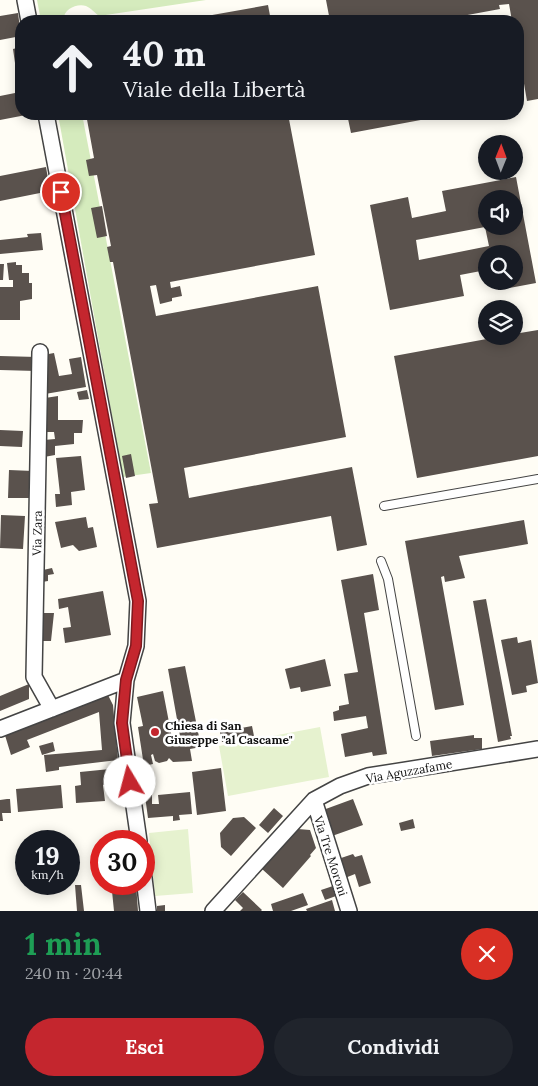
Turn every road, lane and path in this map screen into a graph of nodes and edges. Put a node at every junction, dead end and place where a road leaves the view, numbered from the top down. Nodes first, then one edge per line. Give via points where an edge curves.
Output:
1 (25, 0) edge
2 (28, 15) edge
3 (47, 120) edge
4 (40, 352) dead end
5 (538, 479) edge
6 (384, 506) dead end
7 (381, 561) dead end
8 (126, 680) junction
9 (52, 709) junction
10 (0, 729) edge
11 (416, 736) dead end
12 (538, 749) edge
13 (314, 800) junction
14 (137, 830) edge
15 (146, 895) edge
16 (148, 911) edge
17 (213, 911) edge
18 (349, 911) edge

1 - 2 street
3 - 8 street via 138,601 136,646
4 - 9 street, Via Zara via 34,677
5 - 6 lane
7 - 11 lane via 388,579
8 - 9 street
8 - 14 street via 122,723
9 - 10 street
12 - 13 street, Via Aguzzafame via 368,776
13 - 17 street, Via Aguzzafame
13 - 18 street, Via Tre Moroni
15 - 16 street

